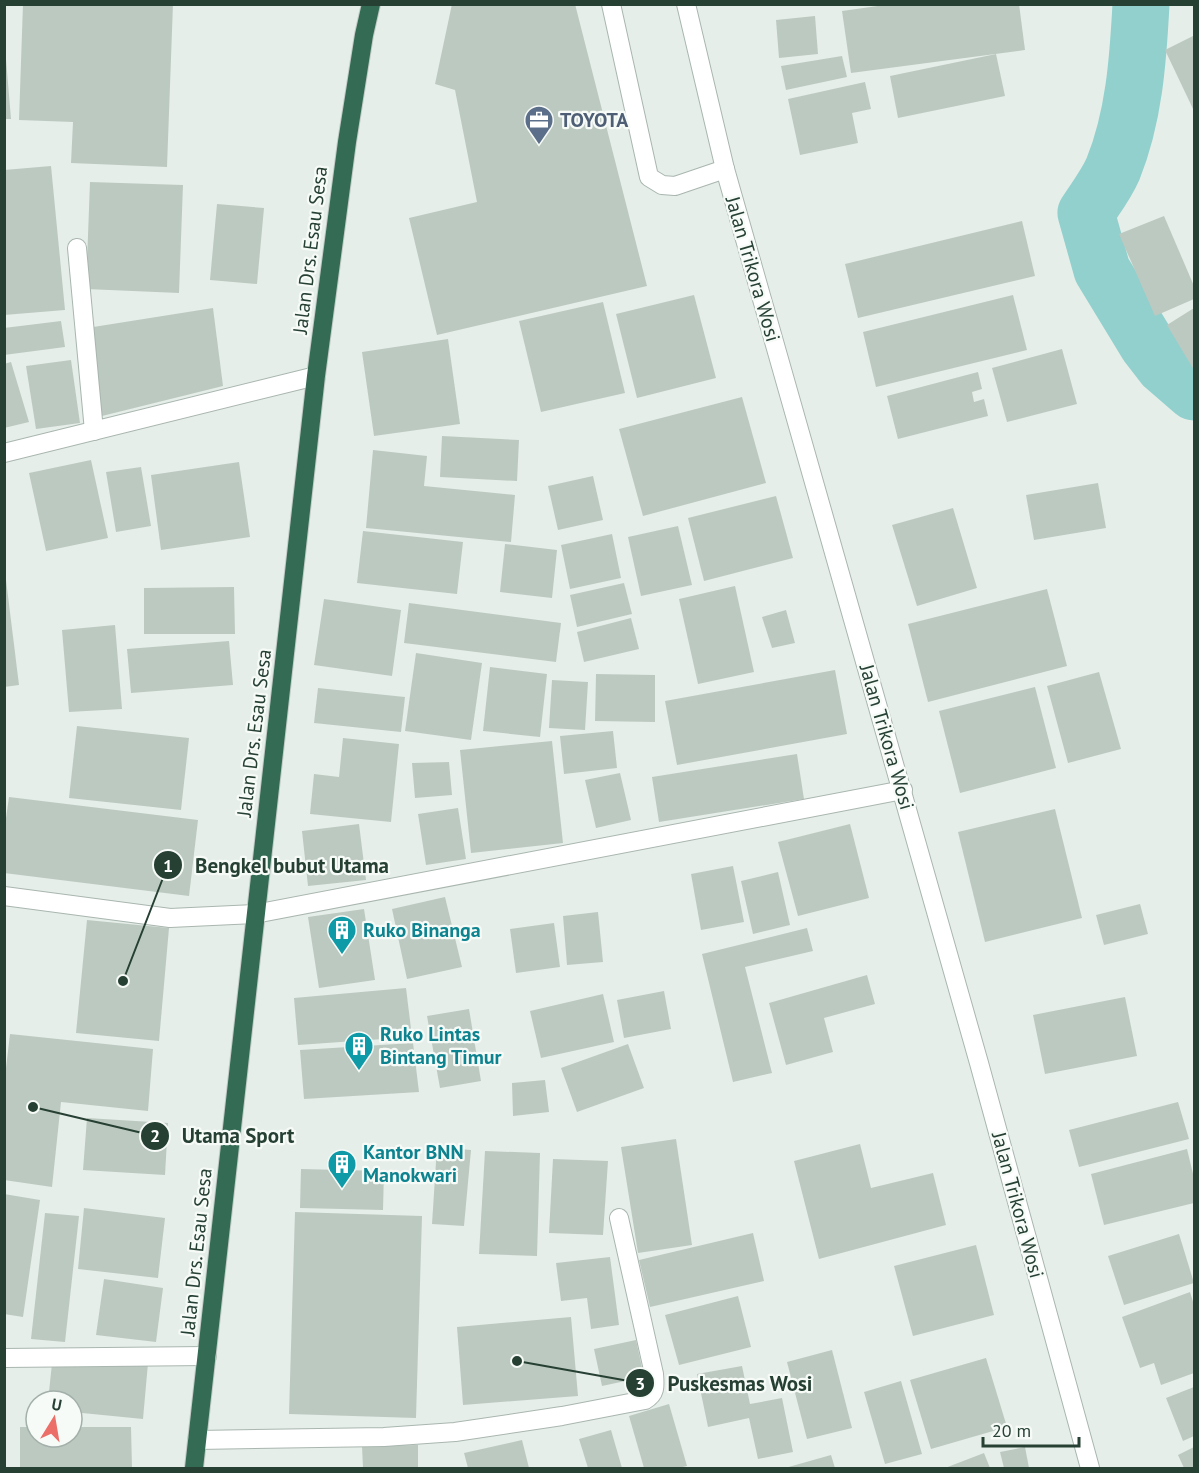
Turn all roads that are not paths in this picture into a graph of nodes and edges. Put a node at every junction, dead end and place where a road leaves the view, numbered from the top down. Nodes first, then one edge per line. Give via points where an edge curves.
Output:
1 (371, 4) edge
2 (610, 4) edge
3 (686, 4) edge
4 (725, 170) junction
5 (77, 248) dead end
6 (316, 376) junction
7 (94, 431) junction
8 (4, 453) edge
9 (903, 790) junction
10 (4, 896) edge
11 (255, 915) junction
12 (619, 1218) dead end
13 (207, 1356) junction
14 (4, 1358) edge
15 (197, 1440) junction
16 (194, 1468) edge
17 (1090, 1468) edge

1 - 6 highway, Jalan Drs. Esau Sesa via 346,142
2 - 4 street via 649,177 662,185 675,186
3 - 4 street, Jalan Trikora Wosi
4 - 9 street, Jalan Trikora Wosi
5 - 7 street
6 - 7 street
6 - 11 highway, Jalan Drs. Esau Sesa
7 - 8 street
9 - 11 street
9 - 17 street, Jalan Trikora Wosi
10 - 11 street via 170,918
11 - 13 highway, Jalan Drs. Esau Sesa
12 - 15 street via 654,1374 653,1393 645,1400 455,1432
13 - 14 street
13 - 15 highway, Jalan Drs. Esau Sesa
15 - 16 highway, Jalan Drs. Esau Sesa

